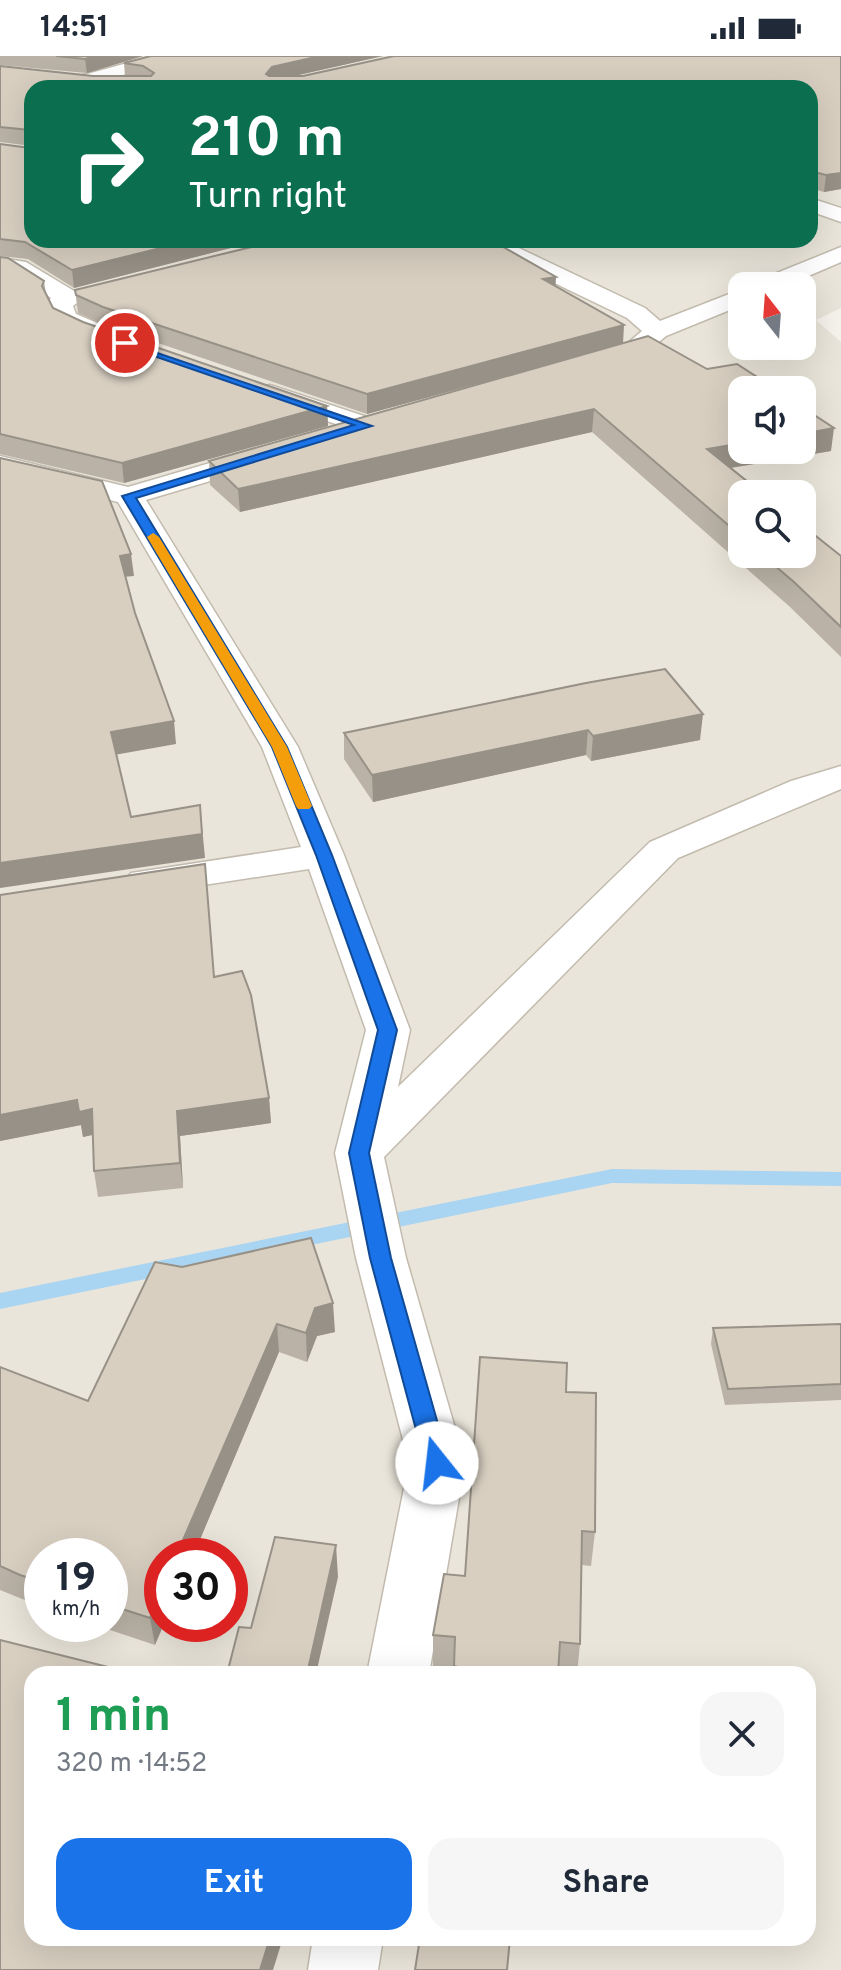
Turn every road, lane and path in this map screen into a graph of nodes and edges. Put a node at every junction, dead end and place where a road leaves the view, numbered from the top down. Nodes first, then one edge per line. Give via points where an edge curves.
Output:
1 (172, 56) edge
2 (74, 80) edge
3 (818, 207) edge
4 (841, 215) edge
5 (501, 248) edge
6 (841, 254) edge
7 (0, 265) edge
8 (798, 272) edge
9 (99, 291) edge
10 (70, 299) junction
11 (728, 302) edge
12 (657, 331) junction
13 (140, 348) edge
14 (572, 369) edge
15 (246, 384) edge
16 (395, 417) edge
17 (366, 426) junction
18 (322, 439) edge
19 (292, 448) edge
20 (0, 465) edge
21 (129, 496) junction
22 (841, 777) edge
23 (324, 855) junction
24 (108, 887) edge
25 (359, 1153) junction
26 (399, 1666) edge
27 (347, 1946) edge
28 (343, 1970) edge

1 - 2 street
3 - 4 street
5 - 12 street via 636,313
6 - 8 street
7 - 10 street via 18,267
9 - 10 street
10 - 13 street via 59,303 66,319
11 - 12 street
12 - 14 street via 631,353
15 - 17 street
16 - 17 street
17 - 18 street
19 - 21 street
20 - 21 street
21 - 23 street via 280,747
22 - 25 street via 664,850
23 - 24 street
23 - 25 street via 388,1030
25 - 26 street via 381,1258 437,1463
27 - 28 street

